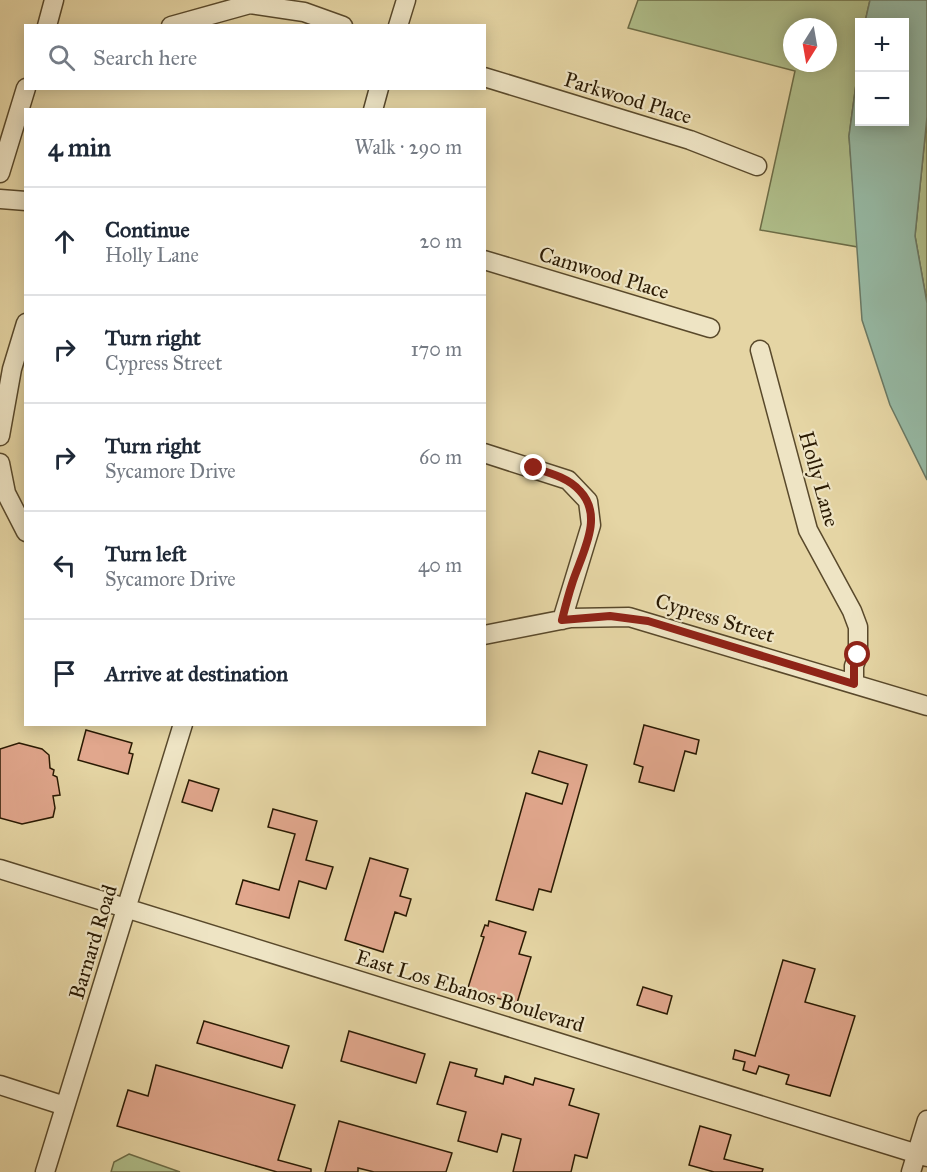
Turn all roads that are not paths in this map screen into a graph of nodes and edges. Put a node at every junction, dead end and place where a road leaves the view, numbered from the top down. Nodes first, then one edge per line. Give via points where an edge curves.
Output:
1 (54, 0) edge
2 (406, 0) edge
3 (47, 24) edge
4 (178, 24) edge
5 (337, 24) edge
6 (399, 24) edge
7 (486, 78) edge
8 (25, 90) edge
9 (378, 90) edge
10 (374, 108) edge
11 (757, 166) dead end
12 (0, 173) edge
13 (0, 199) edge
14 (24, 201) edge
15 (486, 261) edge
16 (24, 327) edge
17 (710, 328) dead end
18 (759, 350) dead end
19 (6, 367) edge
20 (0, 436) edge
21 (486, 454) edge
22 (0, 463) edge
23 (24, 528) edge
24 (562, 620) junction
25 (486, 635) edge
26 (854, 684) junction
27 (927, 706) edge
28 (182, 726) edge
29 (0, 869) edge
30 (127, 908) junction
31 (0, 1085) edge
32 (65, 1106) junction
33 (927, 1120) edge
34 (922, 1155) edge
35 (45, 1172) edge
36 (911, 1172) edge

1 - 3 street
2 - 6 street
4 - 5 street via 250,4 304,12
7 - 11 street, Parkwood Place via 690,140
8 - 12 street
9 - 10 street
13 - 14 street
15 - 17 street, Camwood Place
16 - 19 street
18 - 26 street, Holly Lane via 808,530 858,627
19 - 20 street
21 - 24 street via 568,480 588,501 591,525
22 - 23 street via 6,493
24 - 25 street, Cypress Street
24 - 26 street, Cypress Street via 610,616 648,621
26 - 27 street, Cypress Street
28 - 30 street, Barnard Road
29 - 30 street, East Los Ebanos Boulevard
30 - 32 street, Barnard Road
30 - 34 street, East Los Ebanos Boulevard
31 - 32 street
32 - 35 street, Barnard Road
33 - 34 street
34 - 36 street

